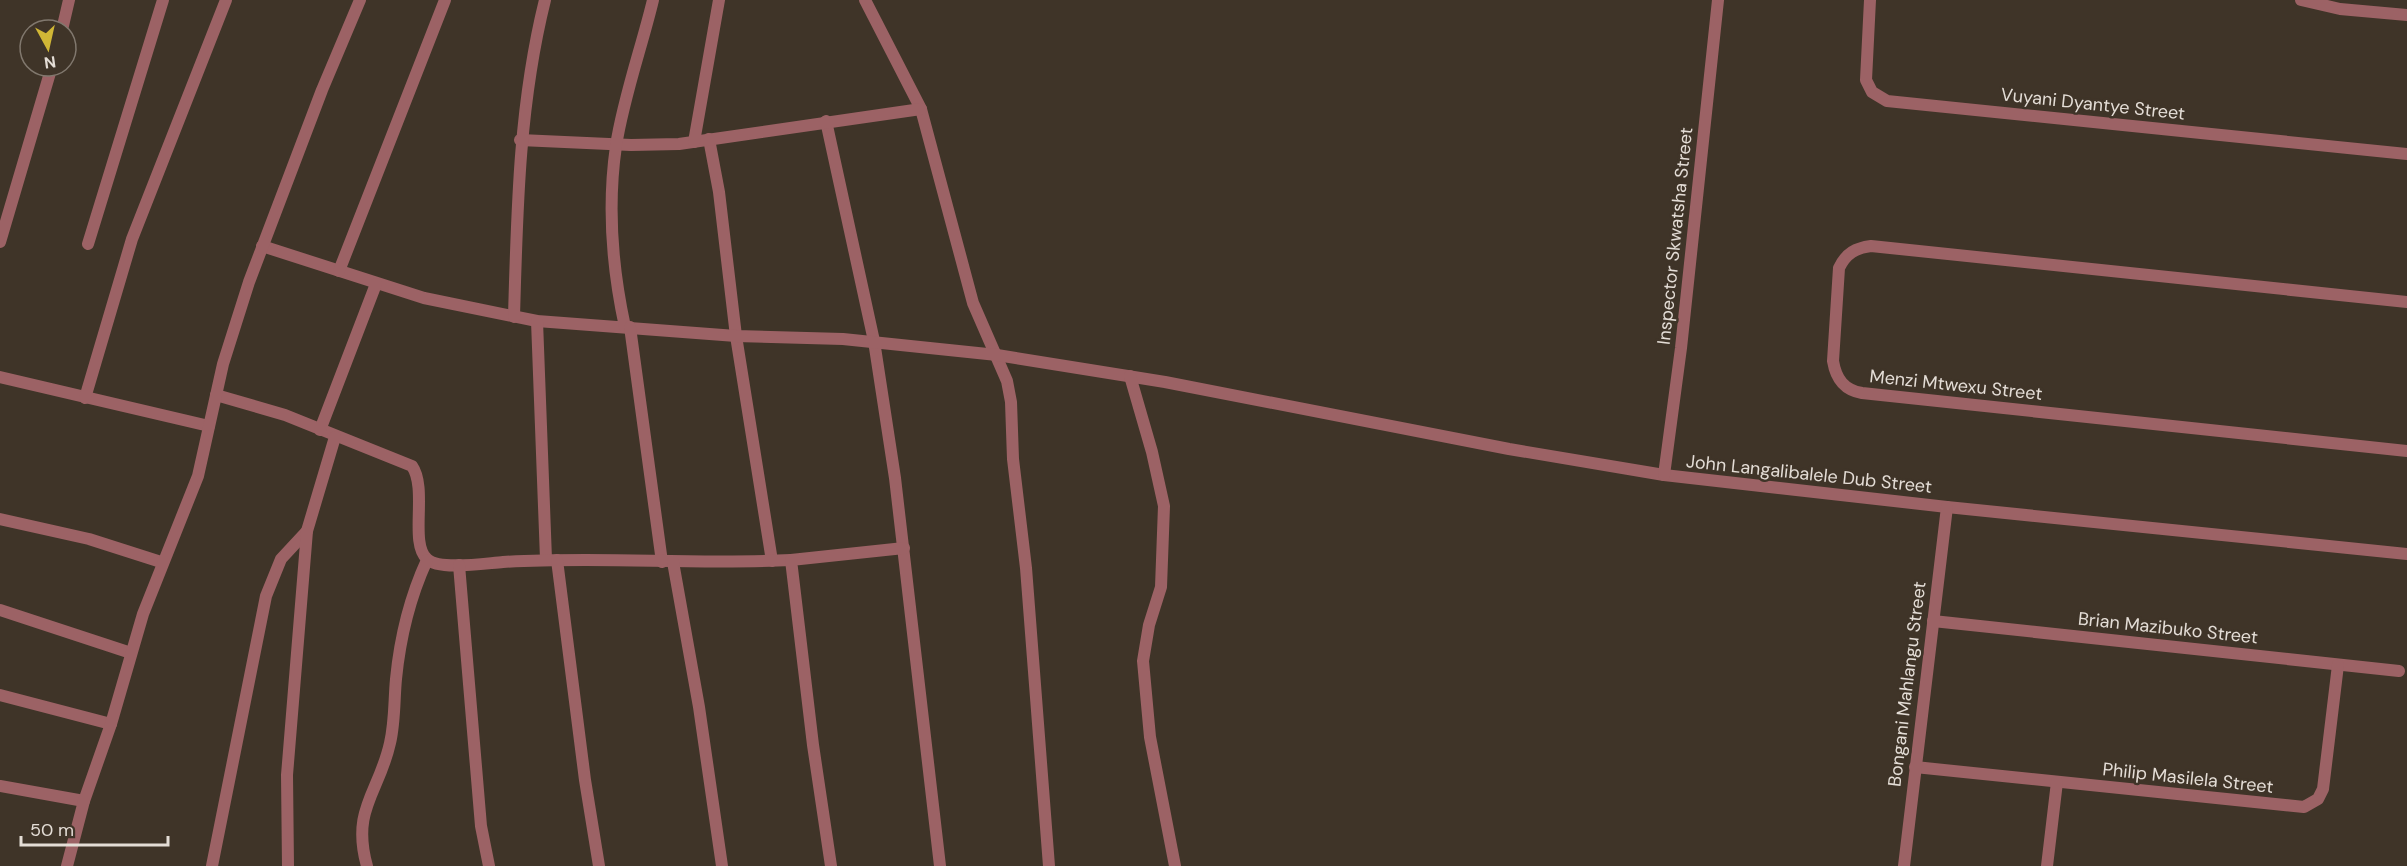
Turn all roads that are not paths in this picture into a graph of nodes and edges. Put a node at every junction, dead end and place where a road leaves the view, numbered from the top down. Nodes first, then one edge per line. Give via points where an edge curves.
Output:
1 (69, 0) edge
2 (163, 0) edge
3 (226, 0) edge
4 (360, 0) edge
5 (445, 0) edge
6 (545, 0) edge
7 (654, 0) edge
8 (719, 0) edge
9 (865, 0) edge
10 (1718, 0) edge
11 (1870, 0) edge
12 (2301, 0) edge
13 (2407, 15) edge
14 (65, 18) edge
15 (48, 78) edge
16 (921, 109) junction
17 (826, 122) junction
18 (709, 139) junction
19 (520, 140) junction
20 (694, 142) junction
21 (616, 144) junction
22 (2407, 154) edge
23 (0, 242) edge
24 (88, 244) dead end
25 (262, 246) junction
26 (339, 272) junction
27 (376, 284) junction
28 (2407, 302) edge
29 (514, 317) junction
30 (537, 321) junction
31 (628, 327) junction
32 (736, 336) junction
33 (873, 341) junction
34 (998, 355) junction
35 (1130, 376) junction
36 (0, 377) edge
37 (216, 395) junction
38 (85, 398) junction
39 (209, 426) junction
40 (320, 430) junction
41 (335, 437) junction
42 (2407, 451) edge
43 (1664, 475) junction
44 (1947, 507) junction
45 (0, 519) edge
46 (307, 531) junction
47 (904, 548) junction
48 (2407, 554) edge
49 (552, 559) junction
50 (427, 560) junction
51 (791, 560) junction
52 (772, 561) junction
53 (161, 562) junction
54 (667, 562) junction
55 (459, 565) junction
56 (0, 610) edge
57 (1933, 621) junction
58 (130, 653) junction
59 (2338, 665) junction
60 (2400, 671) dead end
61 (0, 695) edge
62 (111, 724) junction
63 (1915, 766) junction
64 (2057, 782) junction
65 (0, 786) edge
66 (84, 801) junction
67 (67, 866) edge
68 (212, 866) edge
69 (288, 866) edge
70 (367, 866) edge
71 (489, 866) edge
72 (599, 866) edge
73 (722, 866) edge
74 (831, 866) edge
75 (940, 866) edge
76 (1049, 866) edge
77 (1175, 866) edge
78 (1904, 866) edge
79 (2047, 866) edge

1 - 14 street
2 - 24 street
3 - 38 street via 132,239
4 - 25 street
5 - 26 street
6 - 19 street
7 - 21 street
8 - 20 street
9 - 16 street
10 - 43 street, Inspector Skwatsha Street
11 - 22 street, Vuyani Dyantye Street via 1866,80 1872,92 1887,101
12 - 13 street via 2340,9
15 - 23 street
16 - 17 street
16 - 34 street via 973,303
17 - 18 street
17 - 33 street
18 - 20 street
18 - 32 street
19 - 21 street
19 - 29 street
20 - 21 street
21 - 31 street via 611,227 617,289
25 - 26 street, John Langalibalele Dub Street
25 - 37 street
26 - 27 street, John Langalibalele Dub Street
27 - 29 street, John Langalibalele Dub Street
27 - 40 street
28 - 42 street, Menzi Mtwexu Street via 1871,246 1853,250 1839,267 1833,361 1845,388 1862,393
29 - 30 street, John Langalibalele Dub Street
30 - 31 street, John Langalibalele Dub Street
30 - 49 street
31 - 32 street, John Langalibalele Dub Street
31 - 54 street
32 - 33 street, John Langalibalele Dub Street
32 - 52 street
33 - 34 street, John Langalibalele Dub Street
33 - 47 street
34 - 35 street, John Langalibalele Dub Street
34 - 76 street via 1011,402
35 - 43 street, John Langalibalele Dub Street
35 - 77 street via 1164,506 1161,588 1143,661 1150,737
36 - 38 street
37 - 39 street
37 - 40 street via 277,412
38 - 39 street
39 - 53 street via 191,497
40 - 41 street
41 - 46 street
41 - 50 street via 412,466 419,483 420,544
43 - 44 street, John Langalibalele Dub Street
44 - 48 street, John Langalibalele Dub Street
44 - 57 street, Bongani Mahlangu Street
45 - 53 street via 78,536
46 - 68 street via 281,559 266,596
46 - 69 street via 287,775
47 - 51 street
47 - 75 street
49 - 54 street
49 - 55 street
49 - 72 street
50 - 55 street
50 - 70 street via 408,611 390,743 362,820
51 - 52 street
51 - 74 street
52 - 54 street
53 - 58 street
54 - 73 street via 699,707
55 - 71 street
56 - 58 street
57 - 59 street, Brian Mazibuko Street
57 - 63 street, Bongani Mahlangu Street
58 - 62 street
59 - 60 street, Brian Mazibuko Street
59 - 64 street, Philip Masilela Street via 2324,789 2312,803 2293,807
61 - 62 street
62 - 66 street
63 - 64 street, Philip Masilela Street
63 - 78 street, Bongani Mahlangu Street
64 - 79 street
65 - 66 street
66 - 67 street

